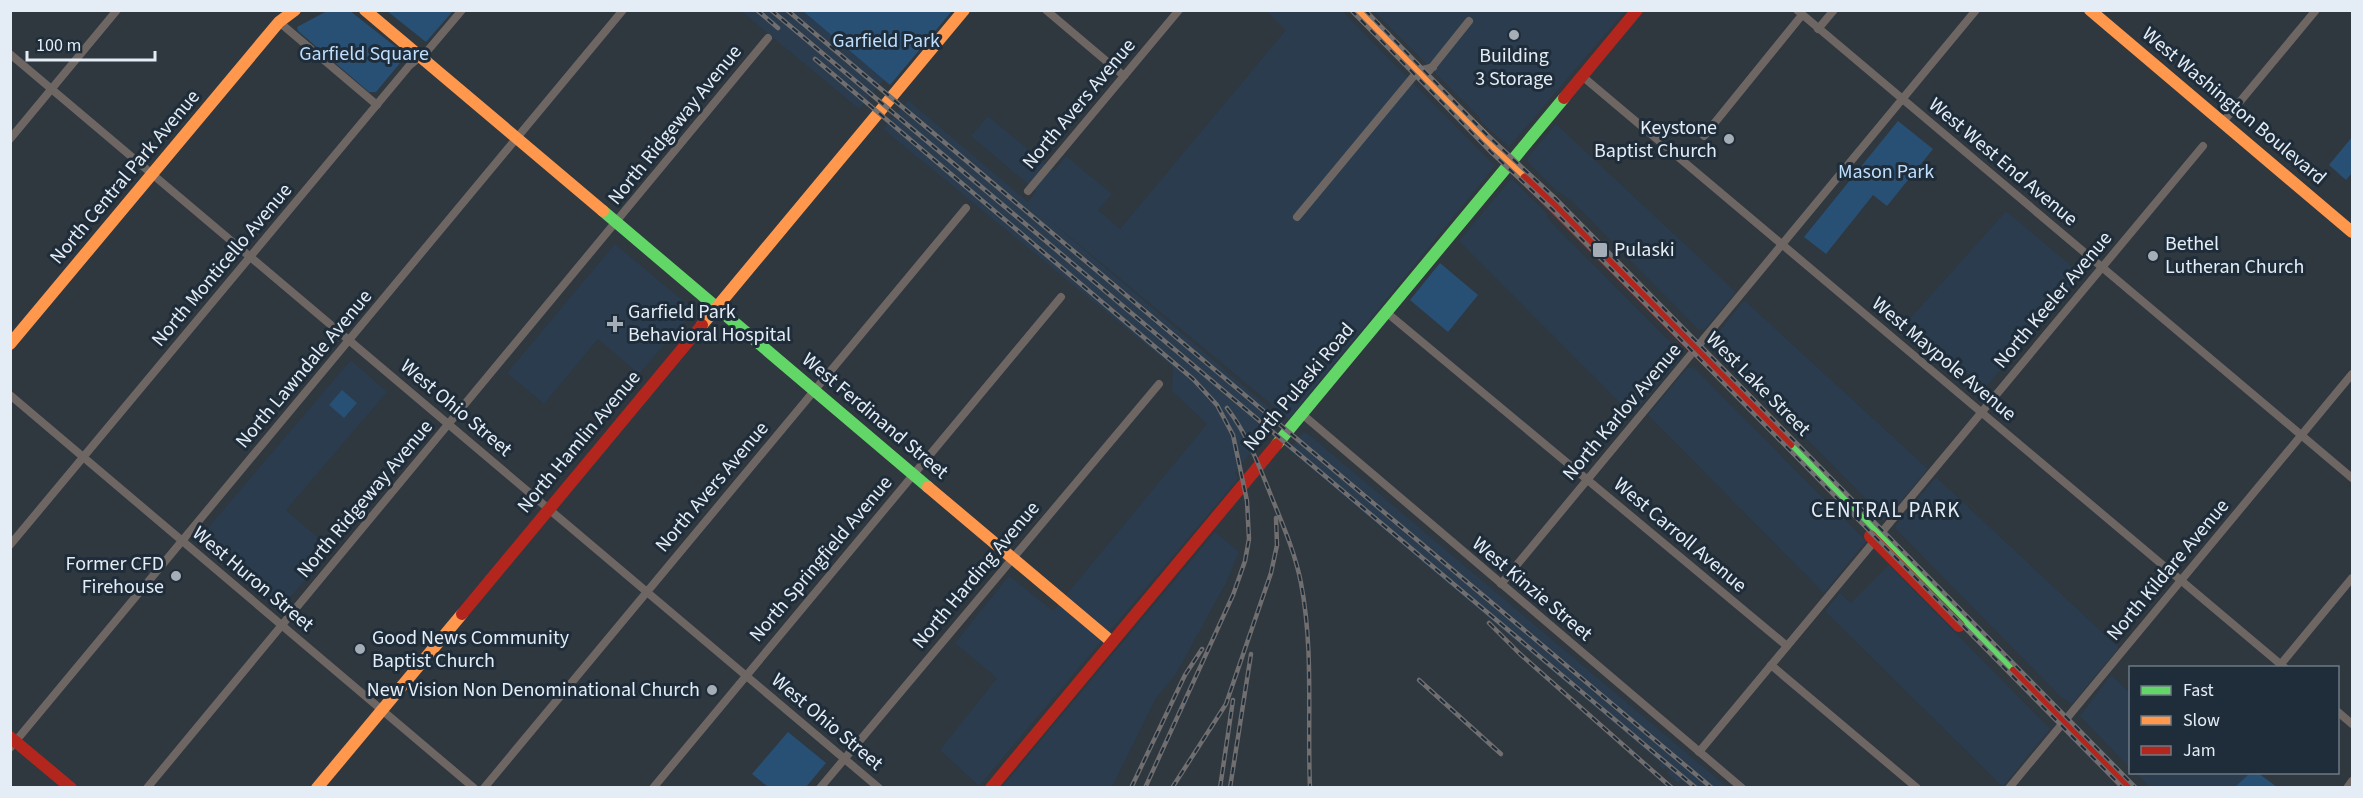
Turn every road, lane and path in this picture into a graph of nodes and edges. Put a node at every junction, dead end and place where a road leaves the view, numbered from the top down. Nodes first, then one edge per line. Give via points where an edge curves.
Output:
1 (117, 10) edge
2 (295, 10) edge
3 (365, 10) edge
4 (462, 10) edge
5 (622, 10) edge
6 (964, 10) edge
7 (1046, 10) edge
8 (1179, 10) edge
9 (1357, 10) edge
10 (1637, 10) edge
11 (1834, 10) edge
12 (1976, 10) edge
13 (2090, 10) edge
14 (2316, 10) edge
15 (1799, 13) edge
16 (1469, 21) dead end
17 (279, 22) junction
18 (1818, 29) junction
19 (768, 38) dead end
20 (10, 54) edge
21 (420, 57) junction
22 (1421, 74) junction
23 (1124, 76) junction
24 (1582, 76) junction
25 (52, 89) junction
26 (1902, 99) junction
27 (377, 105) junction
28 (2223, 122) junction
29 (1704, 136) dead end
30 (516, 138) junction
31 (10, 139) edge
32 (2203, 146) dead end
33 (1510, 163) junction
34 (152, 174) junction
35 (1028, 191) dead end
36 (966, 208) dead end
37 (1297, 217) dead end
38 (616, 222) junction
39 (2352, 232) edge
40 (1782, 244) junction
41 (250, 257) junction
42 (2102, 267) junction
43 (1061, 297) dead end
44 (717, 308) junction
45 (1386, 312) junction
46 (349, 340) junction
47 (10, 344) edge
48 (1696, 348) junction
49 (2352, 374) edge
50 (1159, 384) dead end
51 (814, 390) junction
52 (10, 395) edge
53 (1981, 412) junction
54 (1302, 414) junction
55 (449, 424) junction
56 (2302, 435) junction
57 (84, 457) junction
58 (914, 474) junction
59 (2352, 478) edge
60 (1588, 479) junction
61 (549, 509) junction
62 (1880, 534) junction
63 (183, 540) junction
64 (10, 545) edge
65 (1011, 557) junction
66 (2352, 578) edge
67 (2181, 580) junction
68 (1501, 584) junction
69 (647, 591) junction
70 (282, 625) junction
71 (1112, 642) junction
72 (1787, 646) junction
73 (1771, 665) junction
74 (2283, 666) edge
75 (746, 675) junction
76 (382, 710) junction
77 (2339, 714) edge
78 (2064, 721) junction
79 (2352, 724) edge
80 (12, 742) edge
81 (1700, 752) junction
82 (845, 758) junction
83 (2352, 781) edge
84 (71, 788) edge
85 (147, 788) edge
86 (317, 788) edge
87 (474, 788) edge
88 (484, 788) edge
89 (652, 788) edge
90 (820, 788) edge
91 (879, 788) edge
92 (991, 788) edge
93 (1742, 788) edge
94 (1917, 788) edge
95 (2009, 788) edge
96 (2118, 788) edge
97 (2129, 788) edge
98 (2140, 788) edge
99 (2348, 788) edge

1 - 25 street
2 - 17 street, North Central Park Avenue
3 - 21 street, West Ferdinand Street
4 - 21 street, North Monticello Avenue
5 - 30 street, North Lawndale Avenue
6 - 44 street, North Hamlin Avenue
7 - 23 street
8 - 23 street, North Avers Avenue
9 - 22 street, West Lake Street
10 - 24 street, North Pulaski Road
11 - 18 street
12 - 26 street, North Karlov Avenue
13 - 28 street, West Washington Boulevard
14 - 28 street
15 - 18 street, West West End Avenue
15 - 29 street
16 - 22 street via 1433,67
17 - 27 street
17 - 34 street, North Central Park Avenue
18 - 26 street, West West End Avenue
19 - 38 street, North Ridgeway Avenue
20 - 25 street, West Ohio Street
21 - 27 street, North Monticello Avenue
21 - 30 street, West Ferdinand Street
22 - 33 street, West Lake Street
22 - 37 street via 1408,82
23 - 35 street, North Avers Avenue
24 - 33 street, North Pulaski Road
24 - 40 street, West Maypole Avenue
25 - 31 street
25 - 34 street, West Ohio Street
26 - 40 street, North Karlov Avenue
26 - 42 street, West West End Avenue
27 - 41 street, North Monticello Avenue
28 - 39 street, West Washington Boulevard
30 - 38 street, West Ferdinand Street
30 - 46 street, North Lawndale Avenue
32 - 42 street, North Keeler Avenue
33 - 45 street, North Pulaski Road
33 - 48 street, West Lake Street
34 - 41 street, West Ohio Street
34 - 47 street, North Central Park Avenue
36 - 51 street, North Avers Avenue
38 - 44 street, West Ferdinand Street
38 - 55 street, North Ridgeway Avenue
40 - 48 street, North Karlov Avenue
40 - 53 street, West Maypole Avenue
41 - 46 street, West Ohio Street
41 - 57 street, North Monticello Avenue
42 - 53 street, North Keeler Avenue
42 - 56 street, West West End Avenue
43 - 58 street, North Springfield Avenue
44 - 51 street, West Ferdinand Street
44 - 61 street, North Hamlin Avenue
45 - 54 street, North Pulaski Road
45 - 60 street, West Carroll Avenue
46 - 55 street, West Ohio Street
46 - 63 street, North Lawndale Avenue
48 - 60 street, North Karlov Avenue
48 - 62 street, West Lake Street
49 - 56 street, North Kildare Avenue
50 - 65 street, North Harding Avenue
51 - 58 street, West Ferdinand Street
51 - 69 street, North Avers Avenue
52 - 57 street, West Huron Street
53 - 62 street, North Keeler Avenue
53 - 67 street, West Maypole Avenue
54 - 68 street, West Kinzie Street
54 - 71 street, North Pulaski Road
55 - 61 street, West Ohio Street
55 - 70 street, North Ridgeway Avenue
56 - 59 street, West West End Avenue
56 - 67 street, North Kildare Avenue
57 - 63 street, West Huron Street
57 - 64 street, North Monticello Avenue
58 - 65 street, West Ferdinand Street
58 - 75 street, North Springfield Avenue
60 - 68 street, North Karlov Avenue
60 - 72 street, West Carroll Avenue
61 - 69 street, West Ohio Street
61 - 76 street, North Hamlin Avenue
62 - 72 street, North Keeler Avenue
62 - 78 street, West Lake Street
63 - 70 street, West Huron Street
63 - 80 street, North Lawndale Avenue
65 - 71 street, West Ferdinand Street
65 - 82 street, North Harding Avenue
66 - 74 street
67 - 74 street, West Maypole Avenue
67 - 78 street, North Kildare Avenue
68 - 81 street, West Kinzie Street
69 - 75 street, West Ohio Street
69 - 88 street, North Avers Avenue
70 - 76 street, West Huron Street
70 - 85 street, North Ridgeway Avenue
71 - 92 street, North Pulaski Road
72 - 73 street, North Keeler Avenue
73 - 81 street, North Keeler Avenue
73 - 94 street
75 - 82 street, West Ohio Street
75 - 89 street, North Springfield Avenue
76 - 86 street, North Hamlin Avenue
76 - 87 street, West Huron Street
77 - 79 street
78 - 95 street, North Kildare Avenue
78 - 96 street, West Lake Street
78 - 97 street, West Lake Street
78 - 98 street, West Lake Street
80 - 84 street
81 - 93 street, West Kinzie Street
82 - 90 street, North Harding Avenue
82 - 91 street, West Ohio Street
83 - 99 street

